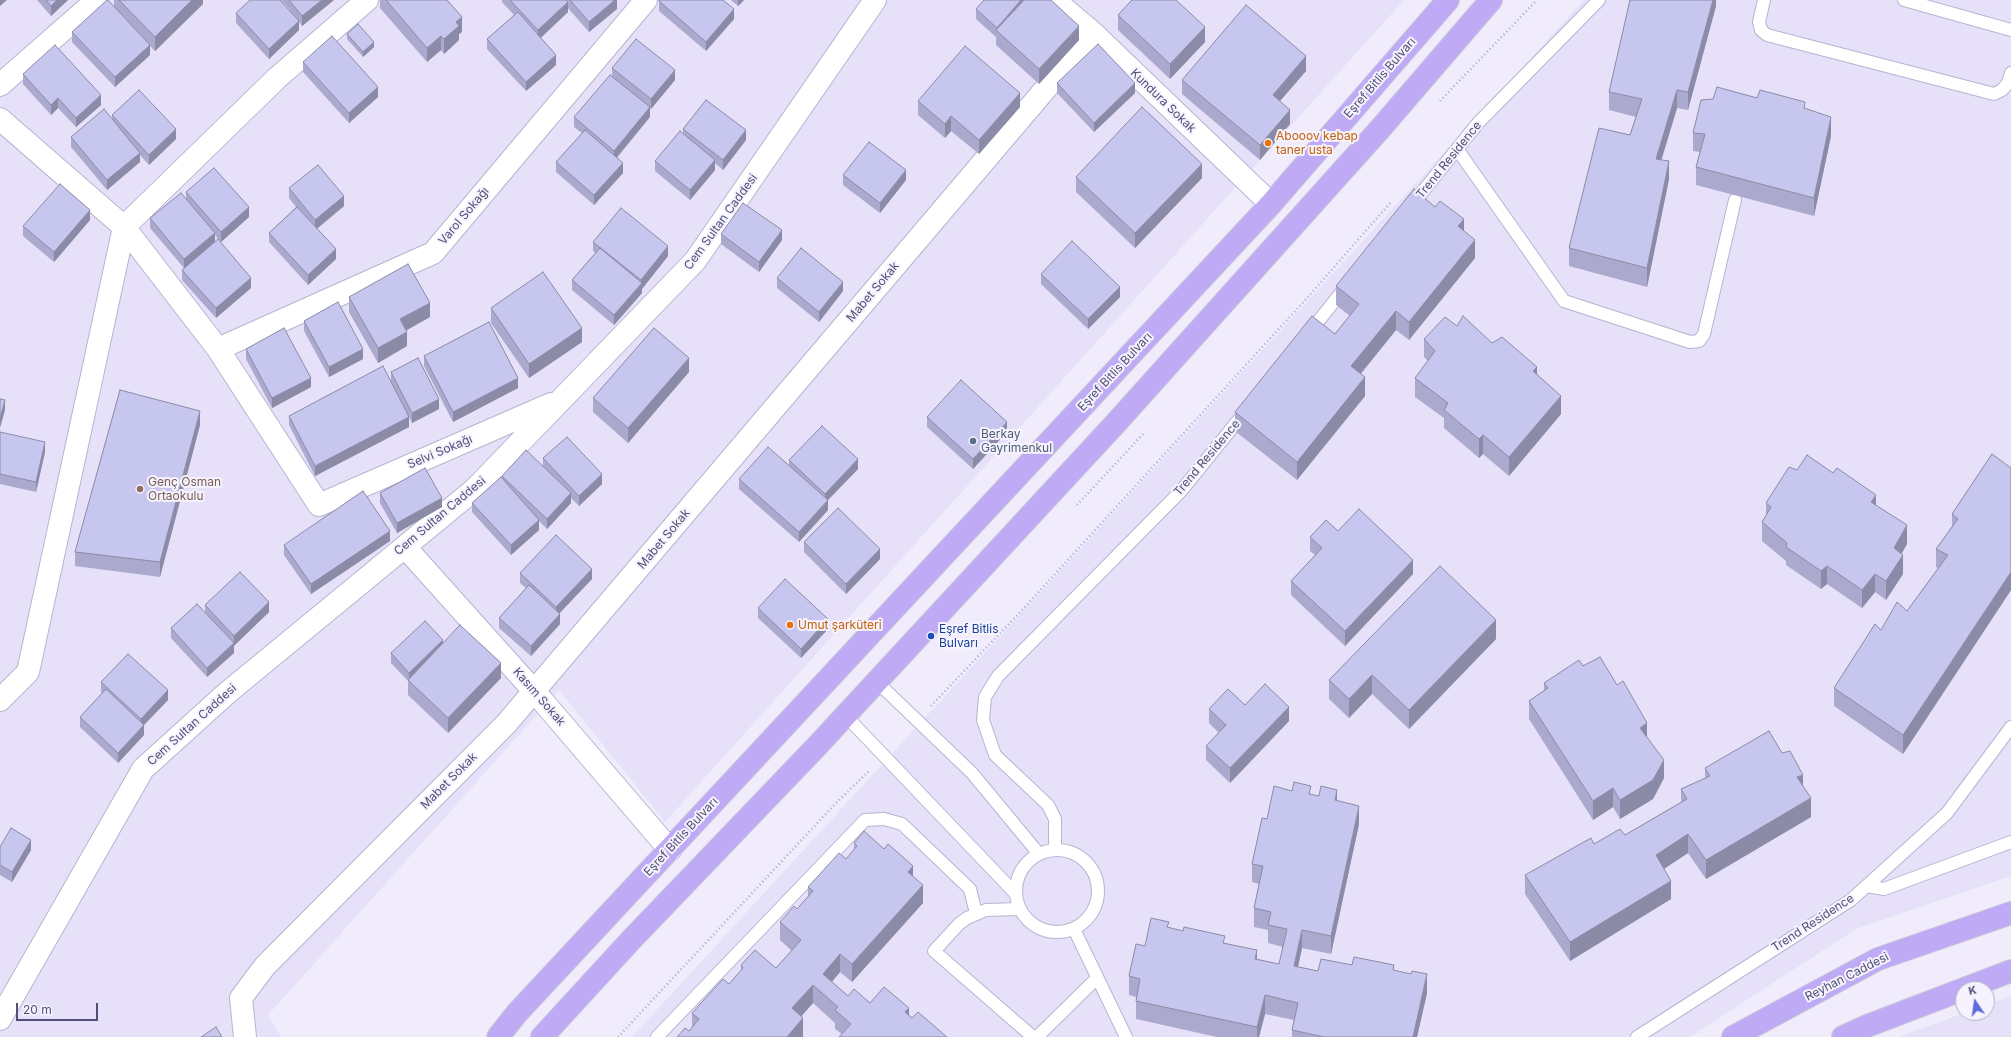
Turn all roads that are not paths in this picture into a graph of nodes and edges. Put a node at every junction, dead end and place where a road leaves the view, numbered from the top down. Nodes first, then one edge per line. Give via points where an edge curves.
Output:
1 (97, 0) edge
2 (367, 0) edge
3 (646, 0) edge
4 (875, 0) edge
5 (1054, 0) edge
6 (1448, 0) edge
7 (1491, 0) edge
8 (1599, 0) edge
9 (1764, 0) edge
10 (1904, 0) edge
11 (2011, 30) edge
12 (1093, 33) junction
13 (2011, 73) edge
14 (0, 84) edge
15 (0, 119) edge
16 (1457, 149) junction
17 (1735, 200) edge
18 (1271, 204) junction
19 (1402, 218) edge
20 (124, 227) junction
21 (1352, 280) edge
22 (1302, 342) edge
23 (218, 349) junction
24 (561, 400) junction
25 (1251, 404) edge
26 (405, 546) junction
27 (876, 681) junction
28 (534, 691) junction
29 (0, 700) edge
30 (845, 715) junction
31 (2011, 727) edge
32 (2011, 842) edge
33 (670, 850) junction
34 (1055, 850) junction
35 (1039, 854) junction
36 (1867, 886) junction
37 (1015, 893) junction
38 (1019, 909) junction
39 (976, 913) junction
40 (2011, 913) edge
41 (1074, 929) junction
42 (2011, 971) edge
43 (1097, 978) junction
44 (0, 1019) edge
45 (245, 1037) edge
46 (498, 1037) edge
47 (542, 1037) edge
48 (657, 1037) edge
49 (1033, 1037) edge
50 (1037, 1037) edge
51 (1126, 1037) edge
52 (1636, 1037) edge
53 (1733, 1037) edge
54 (1843, 1037) edge

1 - 14 street
2 - 20 street via 277,78
3 - 23 street, Varol Sokağı via 433,252
4 - 24 street, Cem Sultan Caddesi via 695,261
5 - 12 street, Kundura Sokak
6 - 18 main road, Eşref Bitlis Bulvarı
7 - 27 main road via 1380,129 1115,424
8 - 16 lane, Trend Residence via 1478,123
9 - 13 lane via 1759,22 1761,30 1767,35 1994,94 2008,83
10 - 11 lane
12 - 18 street, Kundura Sokak
12 - 28 street, Mabet Sokak
15 - 20 street
16 - 17 lane via 1564,301 1690,342 1699,341 1704,334
16 - 19 lane, Trend Residence
18 - 33 main road, Eşref Bitlis Bulvarı
20 - 23 street
20 - 29 street via 28,672
21 - 22 lane
23 - 24 street, Selvi Sokağı via 319,505
24 - 26 street, Cem Sultan Caddesi via 476,489
25 - 34 lane, Trend Residence via 1181,491 998,676 985,697 983,720 995,755 1048,805 1055,819
26 - 28 street, Kasım Sokak
26 - 44 street, Cem Sultan Caddesi via 227,693 143,769
27 - 30 main road
27 - 35 lane via 972,773
28 - 33 street, Kasım Sokak
28 - 45 street, Mabet Sokak via 506,724 265,966 241,998
30 - 37 lane
30 - 47 main road
31 - 36 lane, Trend Residence via 1947,813
32 - 36 lane via 1884,889
33 - 46 main road, Eşref Bitlis Bulvarı via 517,1013
34 - 35 lane
34 - 41 lane via 1071,852 1085,861 1094,874 1098,889 1096,905 1090,915
35 - 37 lane via 1026,863 1017,877
36 - 52 lane, Trend Residence via 1851,900
37 - 38 lane
38 - 39 lane via 986,910
38 - 41 lane via 1028,922 1042,930 1058,933
39 - 48 lane via 970,889 902,824 884,819 865,820
39 - 49 lane via 959,924 934,951
40 - 53 main road, Reyhan Caddesi via 1878,959
41 - 43 lane
42 - 54 main road
43 - 50 lane
43 - 51 lane

